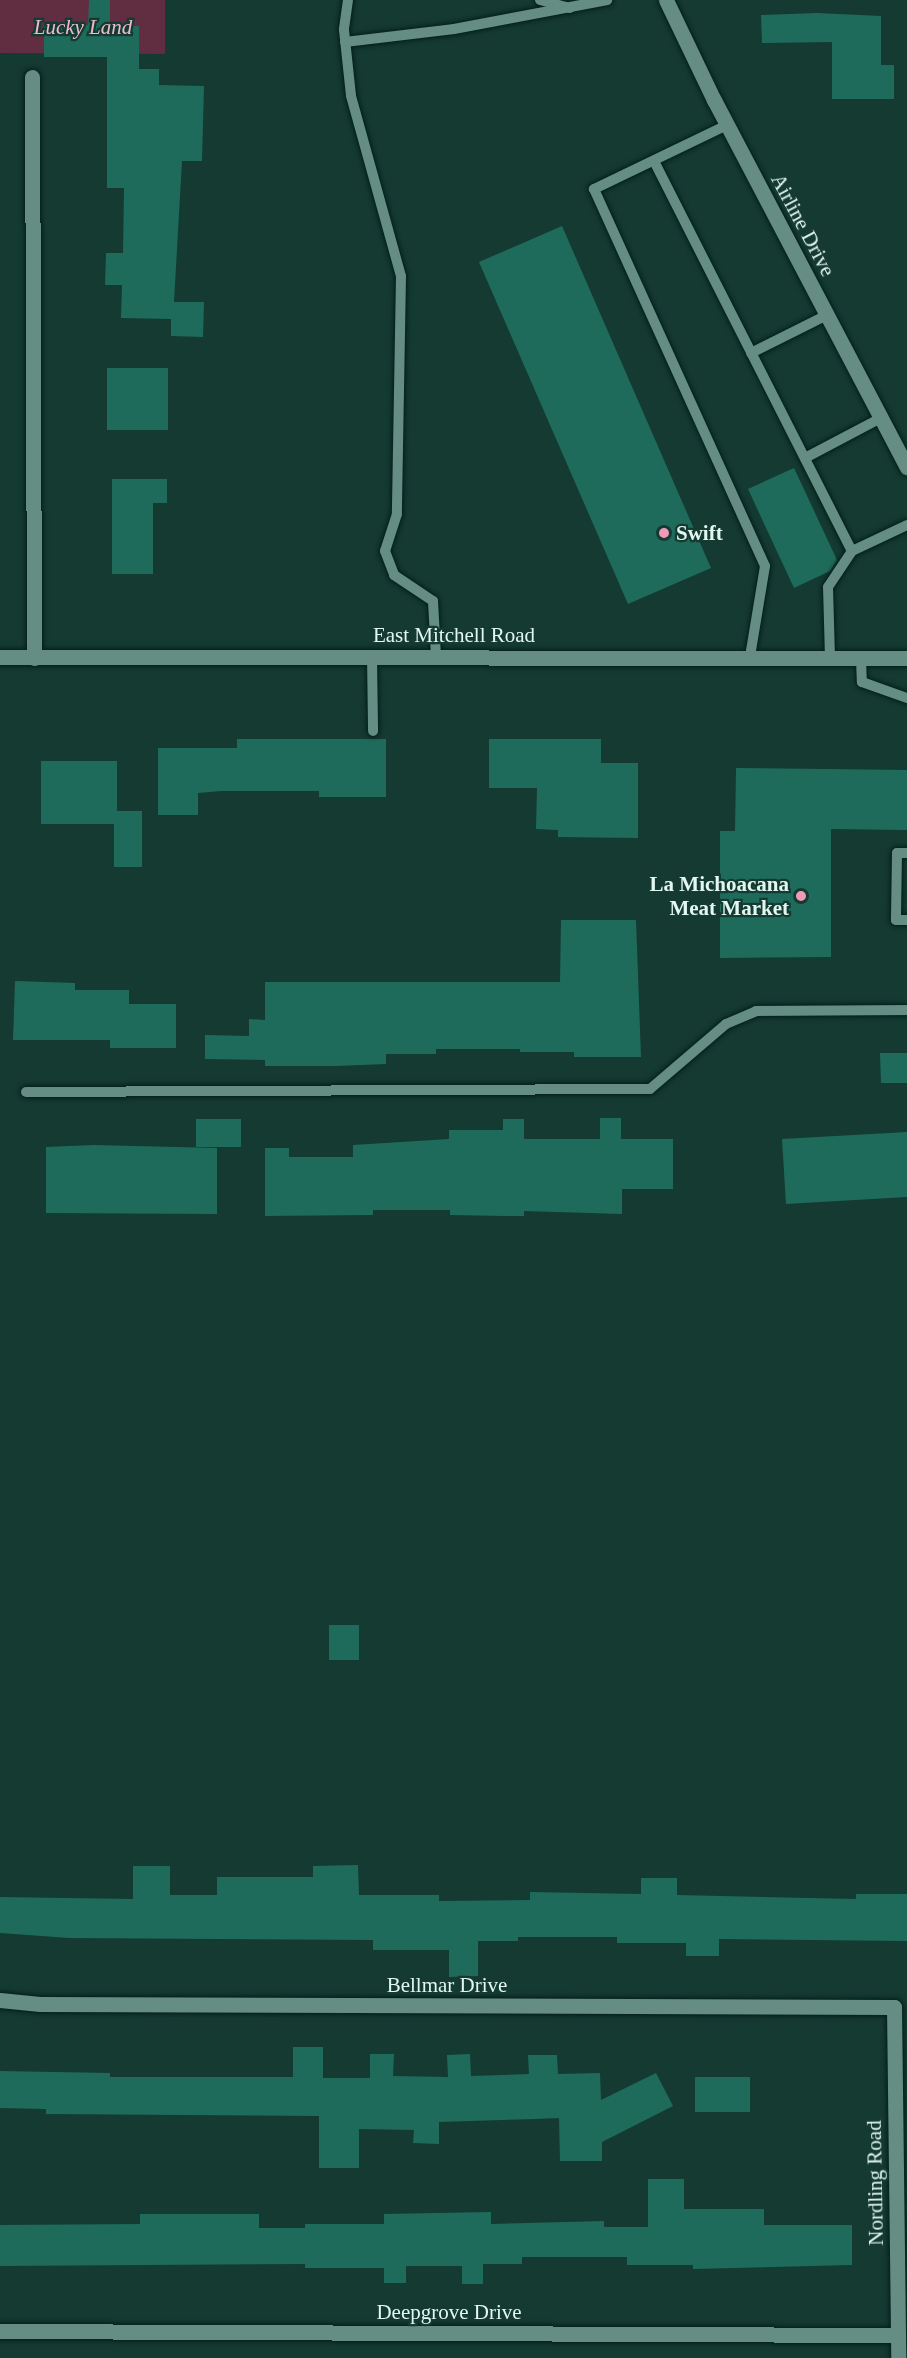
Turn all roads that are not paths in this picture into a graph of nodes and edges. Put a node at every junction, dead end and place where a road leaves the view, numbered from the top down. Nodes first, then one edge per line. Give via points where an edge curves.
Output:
1 (348, 0) edge
2 (540, 0) edge
3 (607, 0) edge
4 (666, 0) edge
5 (573, 9) junction
6 (345, 42) junction
7 (32, 77) dead end
8 (727, 125) junction
9 (654, 161) junction
10 (826, 315) junction
11 (751, 353) junction
12 (880, 418) junction
13 (806, 458) junction
14 (907, 467) edge
15 (907, 525) edge
16 (852, 551) junction
17 (372, 656) junction
18 (436, 656) junction
19 (0, 657) edge
20 (750, 657) junction
21 (34, 658) junction
22 (830, 658) junction
23 (861, 658) junction
24 (907, 658) edge
25 (907, 698) edge
26 (373, 731) dead end
27 (907, 853) edge
28 (907, 920) edge
29 (907, 1010) edge
30 (26, 1092) dead end
31 (0, 2000) edge
32 (894, 2007) joint
33 (0, 2331) edge
34 (898, 2335) junction
35 (898, 2358) edge

1 - 6 lane
2 - 5 lane
3 - 5 lane
4 - 8 street, Airline Drive
5 - 6 lane
6 - 18 lane via 351,96 401,276 397,514 385,551 394,575 433,601
7 - 21 street
8 - 9 lane
8 - 10 street, Airline Drive
9 - 11 lane
9 - 20 lane via 594,189 765,566
10 - 11 lane
10 - 12 street, Airline Drive
11 - 13 lane
12 - 13 lane
12 - 14 street, Airline Drive
13 - 16 lane
15 - 16 lane
16 - 22 lane via 828,587
17 - 18 street, East Mitchell Road
17 - 21 street, East Mitchell Road
17 - 26 lane
18 - 20 street, East Mitchell Road
19 - 21 street, East Mitchell Road
20 - 22 street, East Mitchell Road
22 - 23 street, East Mitchell Road
23 - 24 street, East Mitchell Road
23 - 25 lane via 862,682
27 - 28 lane via 897,853 896,920
29 - 30 lane via 756,1011 726,1024 650,1089
31 - 32 street, Bellmar Drive via 40,2004
32 - 34 street, Nordling Road
33 - 34 street, Deepgrove Drive
34 - 35 street, Nordling Road

